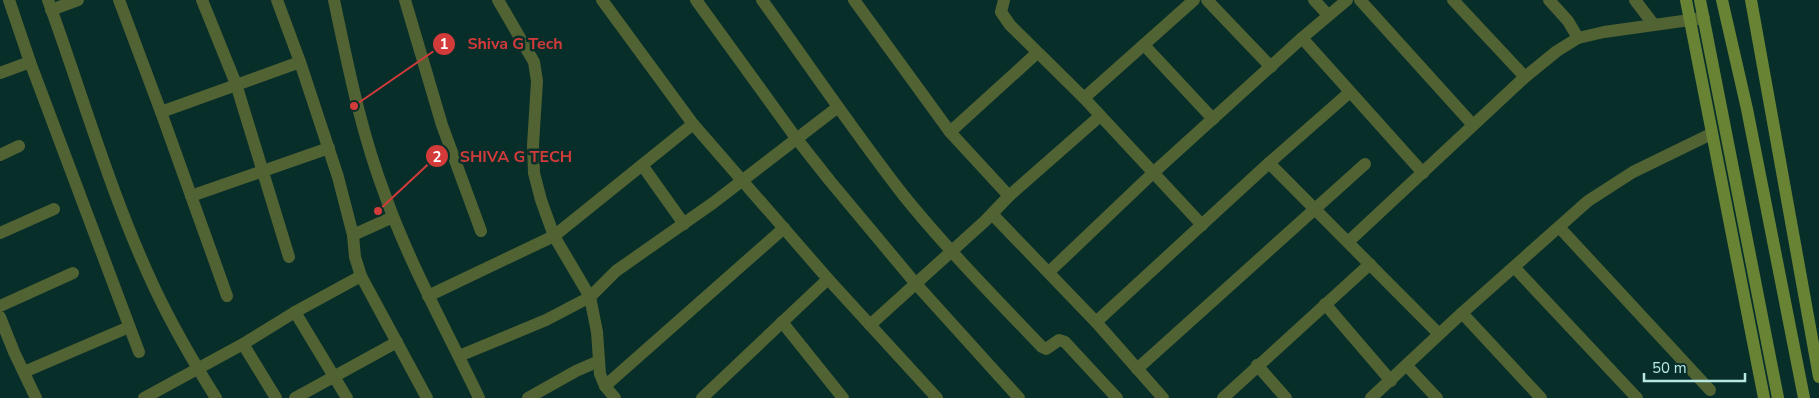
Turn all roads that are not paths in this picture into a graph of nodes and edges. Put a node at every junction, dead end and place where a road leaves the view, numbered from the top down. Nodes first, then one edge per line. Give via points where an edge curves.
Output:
1 (9, 0) edge
2 (78, 0) edge
3 (119, 0) edge
4 (202, 0) edge
5 (276, 0) edge
6 (334, 0) edge
7 (405, 0) edge
8 (498, 0) edge
9 (602, 0) edge
10 (696, 0) edge
11 (762, 0) edge
12 (854, 0) edge
13 (1004, 0) edge
14 (1194, 0) edge
15 (1208, 0) edge
16 (1314, 0) edge
17 (1347, 0) edge
18 (1360, 0) edge
19 (1453, 0) edge
20 (1549, 0) edge
21 (1635, 0) edge
22 (1686, 0) edge
23 (1700, 0) edge
24 (1722, 0) edge
25 (1751, 0) edge
26 (50, 5) edge
27 (1328, 15) junction
28 (1704, 18) junction
29 (1690, 20) junction
30 (1654, 25) junction
31 (1302, 38) junction
32 (1578, 38) junction
33 (1144, 45) junction
34 (1037, 53) junction
35 (30, 62) junction
36 (300, 62) junction
37 (1270, 66) junction
38 (0, 73) edge
39 (1524, 77) junction
40 (236, 84) junction
41 (1350, 92) junction
42 (1084, 98) junction
43 (838, 107) junction
44 (161, 112) junction
45 (1100, 116) junction
46 (1213, 119) junction
47 (693, 124) junction
48 (1474, 125) junction
49 (950, 132) junction
50 (1711, 134) junction
51 (796, 138) junction
52 (19, 146) dead end
53 (328, 148) junction
54 (0, 155) edge
55 (1269, 163) junction
56 (1366, 164) dead end
57 (642, 165) junction
58 (262, 171) junction
59 (1153, 173) junction
60 (1422, 173) junction
61 (743, 179) junction
62 (191, 196) junction
63 (1009, 196) junction
64 (54, 209) dead end
65 (1315, 210) junction
66 (992, 214) junction
67 (393, 217) junction
68 (684, 224) junction
69 (1202, 225) junction
70 (1559, 227) junction
71 (784, 228) junction
72 (481, 230) dead end
73 (0, 233) edge
74 (353, 235) junction
75 (554, 236) junction
76 (1348, 242) junction
77 (952, 250) junction
78 (290, 257) dead end
79 (1370, 264) junction
80 (1514, 267) junction
81 (1049, 272) junction
82 (73, 273) dead end
83 (361, 276) junction
84 (828, 279) junction
85 (916, 284) junction
86 (227, 296) dead end
87 (428, 296) junction
88 (590, 297) junction
89 (1325, 304) junction
90 (0, 306) edge
91 (295, 312) junction
92 (1462, 313) junction
93 (0, 316) edge
94 (782, 322) junction
95 (1096, 322) junction
96 (870, 325) junction
97 (129, 327) junction
98 (1440, 334) junction
99 (397, 342) junction
100 (243, 344) junction
101 (139, 352) dead end
102 (459, 356) junction
103 (599, 361) junction
104 (1257, 365) junction
105 (1407, 366) junction
106 (198, 369) junction
107 (1137, 369) junction
108 (24, 372) junction
109 (334, 376) junction
110 (1819, 377) edge
111 (1391, 381) junction
112 (605, 386) junction
113 (1710, 390) dead end
114 (36, 398) edge
115 (144, 398) edge
116 (216, 398) edge
117 (276, 398) edge
118 (295, 398) edge
119 (347, 398) edge
120 (427, 398) edge
121 (479, 398) edge
122 (528, 398) edge
123 (615, 398) edge
124 (702, 398) edge
125 (843, 398) edge
126 (937, 398) edge
127 (1019, 398) edge
128 (1117, 398) edge
129 (1164, 398) edge
130 (1223, 398) edge
131 (1286, 398) edge
132 (1372, 398) edge
133 (1437, 398) edge
134 (1541, 398) edge
135 (1637, 398) edge
136 (1764, 398) edge
137 (1778, 398) edge
138 (1804, 398) edge

1 - 35 street
2 - 26 street
3 - 44 street
4 - 40 street
5 - 36 street
6 - 67 street via 369,148
7 - 72 street via 442,125
8 - 75 street via 534,62 537,81 534,173
9 - 47 street
10 - 51 street
11 - 43 street
12 - 49 street
13 - 34 street via 1001,12
14 - 33 street
15 - 37 street
16 - 27 street
17 - 27 street
18 - 48 street
19 - 39 street
20 - 32 street
21 - 30 street
22 - 29 main road
23 - 28 main road
24 - 138 main road
25 - 110 main road
26 - 106 street via 137,248
27 - 31 street
28 - 29 street
28 - 137 main road
29 - 30 street
29 - 50 main road
30 - 32 street
31 - 37 street
31 - 41 street
32 - 39 street
33 - 42 street
33 - 46 street
34 - 42 street
34 - 49 street
35 - 38 street
35 - 97 street
36 - 40 street
36 - 53 street
37 - 46 street
39 - 48 street
40 - 44 street
40 - 58 street
41 - 55 street
41 - 60 street
42 - 45 street
43 - 51 street
43 - 77 street via 906,197
44 - 62 street
45 - 59 street
45 - 63 street
46 - 59 street
47 - 57 street
47 - 61 street
48 - 60 street
49 - 63 street
50 - 70 street via 1633,172 1588,201
50 - 136 main road
51 - 61 street
51 - 85 street
52 - 54 street
53 - 58 street
53 - 74 street
55 - 65 street
55 - 69 street
56 - 65 street
57 - 68 street
57 - 75 street
58 - 62 street
58 - 78 street
59 - 69 street
59 - 81 street
60 - 76 street
61 - 68 street
61 - 71 street
62 - 86 street
63 - 66 street
64 - 73 street
65 - 76 street
65 - 107 street
66 - 77 street
66 - 81 street
67 - 74 street
67 - 87 street
68 - 88 street via 616,271
69 - 95 street
70 - 80 street
70 - 113 street
71 - 84 street
71 - 112 street
74 - 83 street
75 - 87 street
75 - 88 street
76 - 79 street
77 - 85 street
77 - 128 street via 1042,346 1046,349 1059,340 1065,342
79 - 89 street
79 - 98 street
80 - 92 street
80 - 135 street
81 - 95 street
82 - 90 street
83 - 91 street
83 - 99 street
84 - 94 street
84 - 96 street
85 - 96 street
85 - 127 street
87 - 102 street
88 - 102 street via 546,320
88 - 103 street
89 - 104 street
89 - 111 street
91 - 100 street
91 - 109 street
92 - 98 street
92 - 134 street
93 - 108 street
94 - 124 street
94 - 125 street
95 - 107 street
96 - 126 street
97 - 101 street
97 - 108 street
98 - 105 street
99 - 109 street
99 - 120 street
100 - 106 street
100 - 117 street
102 - 121 street
103 - 112 street
103 - 122 street
104 - 130 street
104 - 131 street
105 - 111 street
105 - 133 street
106 - 115 street
106 - 116 street
107 - 129 street
108 - 114 street
109 - 118 street
109 - 119 street
111 - 132 street
112 - 123 street

